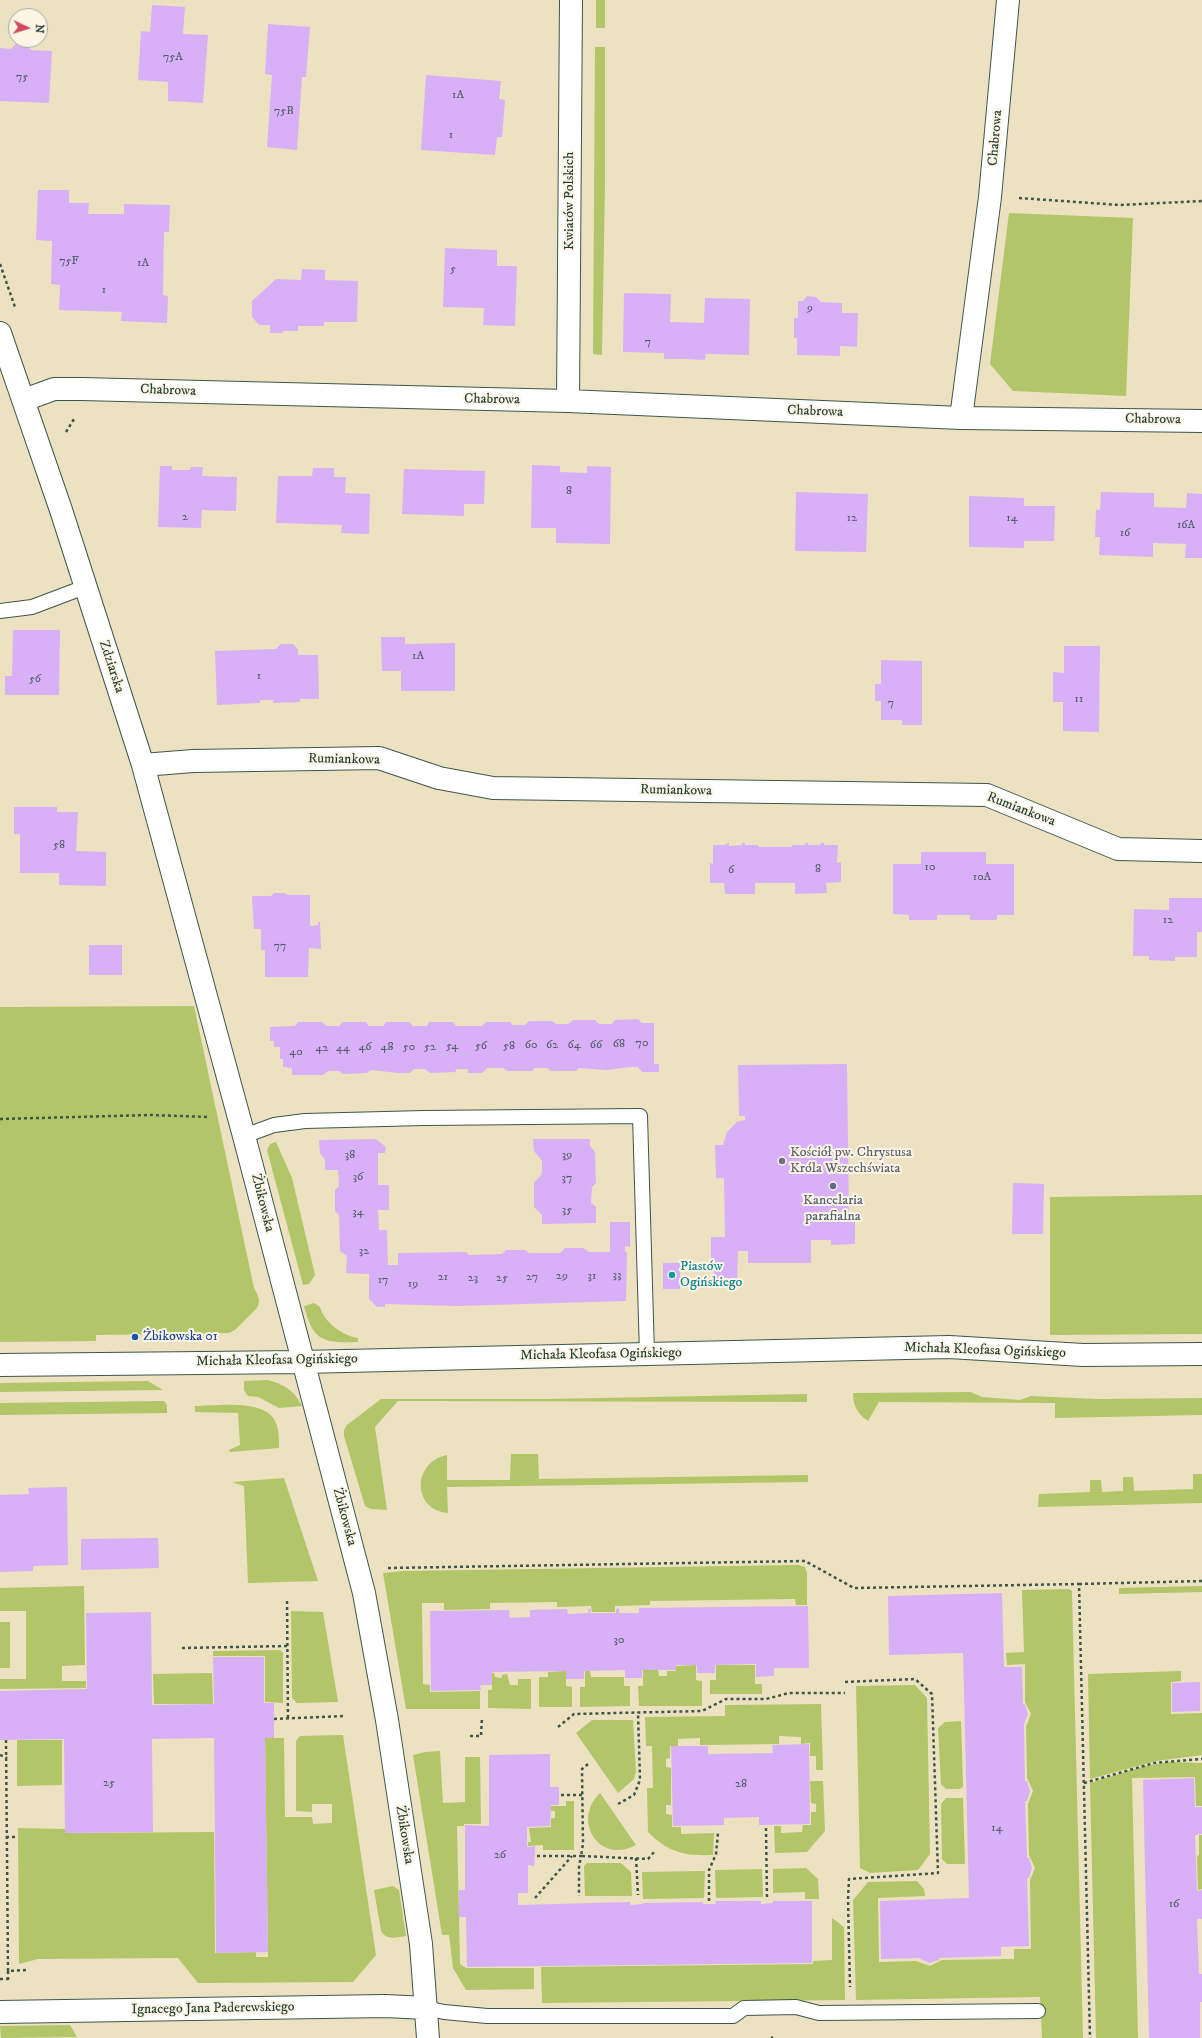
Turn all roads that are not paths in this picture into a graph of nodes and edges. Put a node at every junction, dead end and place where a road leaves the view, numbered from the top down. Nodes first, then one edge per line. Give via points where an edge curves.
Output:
1 (571, 0) edge
2 (1008, 0) edge
3 (0, 333) edge
4 (24, 400) junction
5 (568, 402) junction
6 (961, 418) junction
7 (1202, 421) edge
8 (85, 586) junction
9 (0, 611) edge
10 (143, 765) junction
11 (1202, 851) edge
12 (208, 1006) joint
13 (244, 1136) junction
14 (647, 1354) junction
15 (1202, 1354) edge
16 (303, 1362) junction
17 (0, 1365) edge
18 (426, 2008) junction
19 (1038, 2011) dead end
20 (0, 2012) edge
21 (428, 2038) edge

1 - 5 street, Kwiatów Polskich
2 - 6 street, Chabrowa via 990,197
3 - 4 street, Zdziarska
4 - 5 street, Chabrowa via 62,388
4 - 8 street, Zdziarska
5 - 6 street, Chabrowa
6 - 7 street, Chabrowa
8 - 9 lane via 32,607
8 - 10 street, Zdziarska
10 - 11 street, Rumiankowa via 193,761 378,758 439,778 493,788 987,795 1118,849
10 - 12 street, Zdziarska
12 - 13 street, Żbikowska
13 - 14 lane via 274,1125 305,1121 640,1116
13 - 16 street, Żbikowska
14 - 15 street, Michała Kleofasa Ogińskiego via 949,1347 1083,1355
14 - 16 street, Michała Kleofasa Ogińskiego
16 - 17 street, Michała Kleofasa Ogińskiego
16 - 18 street, Żbikowska via 364,1593 387,1720 421,1944
18 - 19 lane via 487,2016 733,2016 744,2008 796,2007 819,2013
18 - 20 street, Ignacego Jana Paderewskiego via 385,2006
18 - 21 street, Żbikowska

